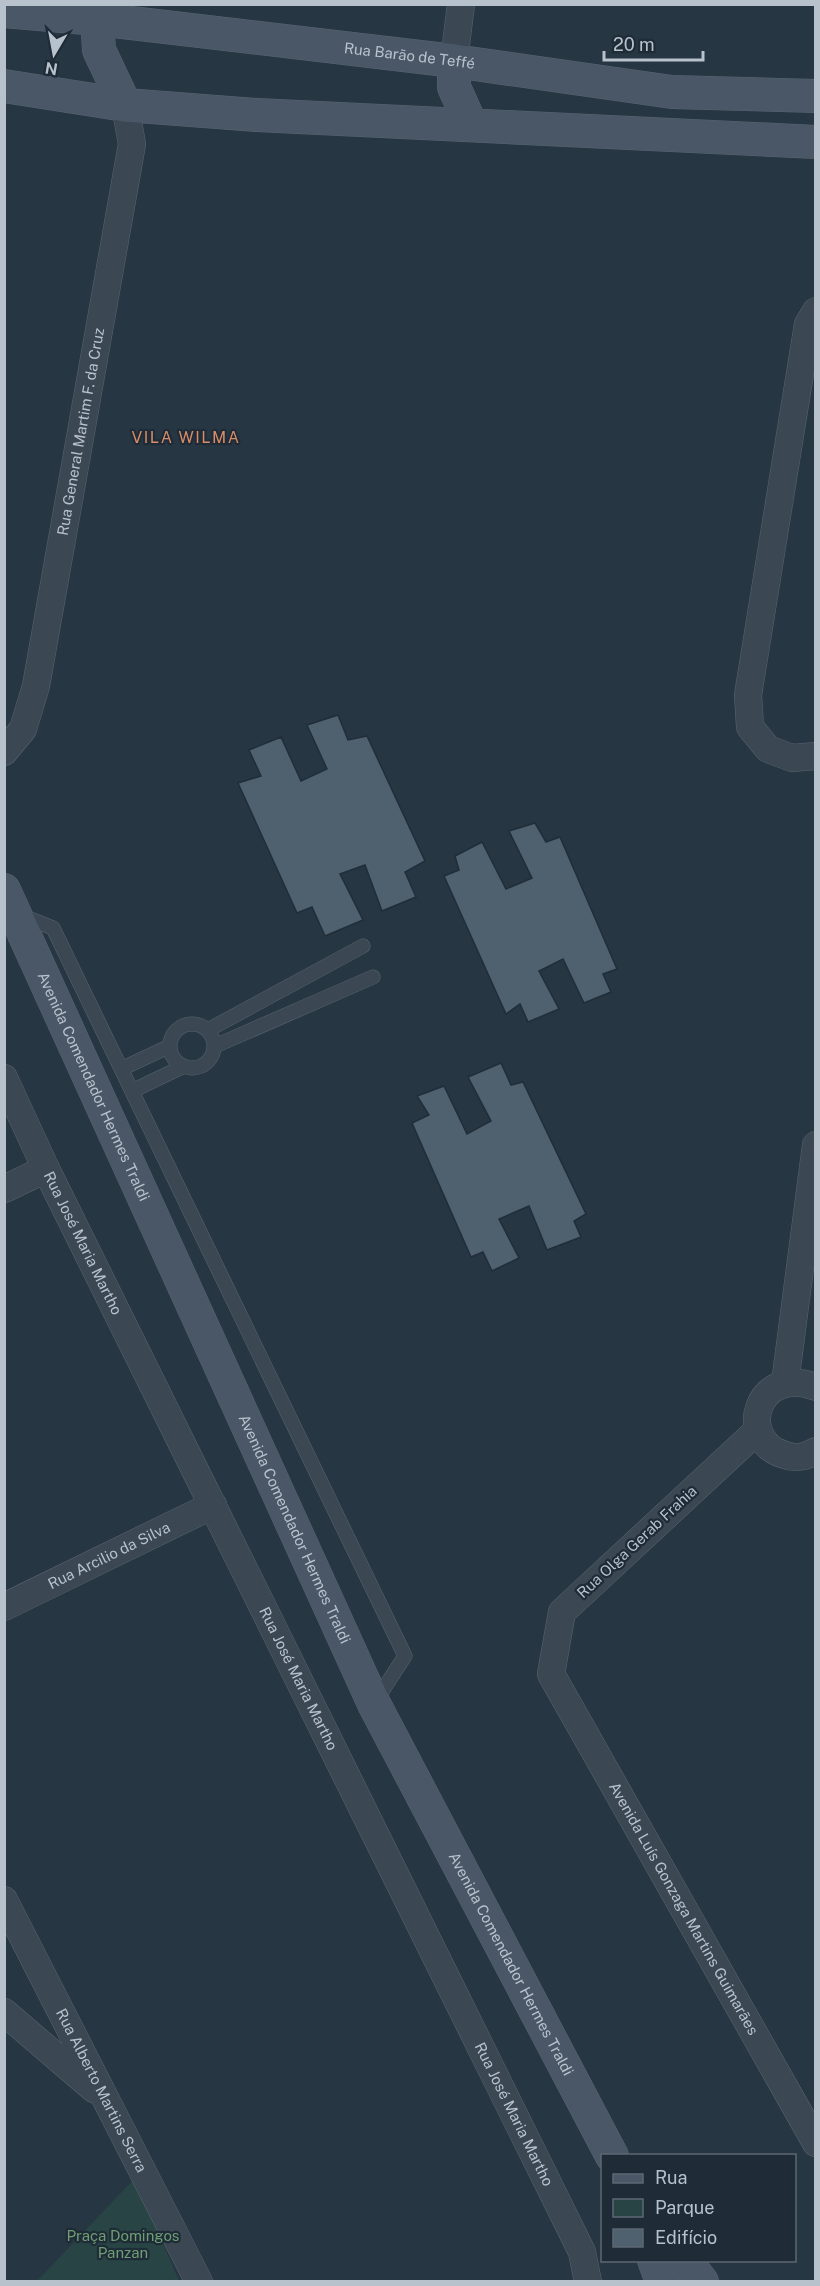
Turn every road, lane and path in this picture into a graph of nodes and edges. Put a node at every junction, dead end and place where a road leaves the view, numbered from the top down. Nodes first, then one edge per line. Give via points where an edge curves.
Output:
1 (461, 4) edge
2 (4, 11) edge
3 (98, 12) edge
4 (454, 61) junction
5 (4, 86) edge
6 (816, 96) edge
7 (125, 105) junction
8 (816, 107) edge
9 (471, 126) junction
10 (675, 136) junction
11 (816, 142) edge
12 (816, 311) edge
13 (4, 752) edge
14 (816, 756) edge
15 (10, 902) edge
16 (363, 946) dead end
17 (373, 977) dead end
18 (208, 1030) junction
19 (170, 1046) junction
20 (215, 1046) junction
21 (184, 1066) junction
22 (121, 1069) junction
23 (4, 1078) edge
24 (132, 1091) junction
25 (816, 1145) edge
26 (46, 1169) junction
27 (4, 1189) edge
28 (806, 1234) junction
29 (816, 1260) edge
30 (785, 1383) junction
31 (816, 1387) edge
32 (758, 1430) junction
33 (816, 1451) edge
34 (213, 1505) junction
35 (4, 1607) edge
36 (551, 1674) joint
37 (374, 1704) junction
38 (4, 1900) edge
39 (4, 2012) edge
40 (104, 2097) junction
41 (816, 2143) edge
42 (611, 2154) edge
43 (655, 2262) edge
44 (687, 2262) edge
45 (199, 2282) edge
46 (588, 2282) edge
47 (662, 2282) edge
48 (702, 2282) edge

1 - 4 street
2 - 3 main road, Rua Barão de Teffé
3 - 4 main road, Rua Barão de Teffé
3 - 7 main road via 99,50
4 - 6 main road, Rua Barão de Teffé via 672,92
4 - 9 main road via 454,87
5 - 7 main road
7 - 9 main road
7 - 13 street, Rua General Martim F. da Cruz via 132,144 36,686 23,729
8 - 10 main road via 790,117
9 - 10 main road
10 - 11 main road
12 - 14 street via 808,324 747,695 750,727 768,749 792,758
15 - 22 lane via 52,928
15 - 37 main road, Avenida Comendador Hermes Traldi
16 - 18 lane
17 - 20 lane
18 - 19 lane via 192,1023 184,1025 171,1037
18 - 20 lane
19 - 21 lane via 176,1062
19 - 22 lane
20 - 21 lane via 208,1062 192,1068
21 - 24 lane
22 - 24 lane
23 - 26 street, Rua José Maria Martho
24 - 37 lane via 405,1656
25 - 28 street
26 - 27 street
26 - 34 street, Rua José Maria Martho
28 - 29 street
28 - 30 street
30 - 31 street via 801,1382
30 - 32 street via 771,1389 762,1401 757,1415
32 - 33 street via 777,1453 791,1457
32 - 36 street, Rua Olga Gerab Frahia via 562,1612
34 - 35 street, Rua Arcilio da Silva
34 - 46 street, Rua José Maria Martho via 582,2252
36 - 41 street, Avenida Luís Gonzaga Martins Guimarães
37 - 42 main road, Avenida Comendador Hermes Traldi
38 - 40 street, Rua Alberto Martins Serra
39 - 40 street
40 - 45 street, Rua Alberto Martins Serra
43 - 47 main road
44 - 48 main road

